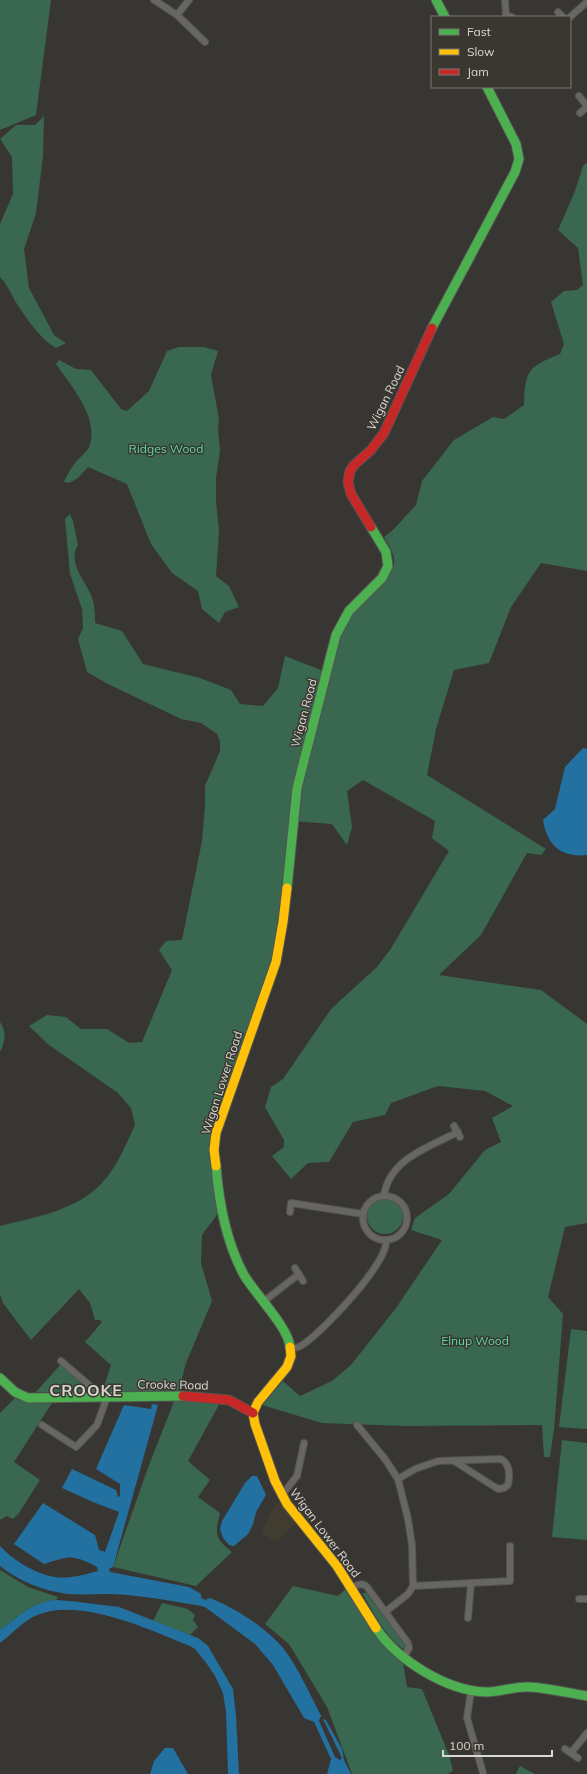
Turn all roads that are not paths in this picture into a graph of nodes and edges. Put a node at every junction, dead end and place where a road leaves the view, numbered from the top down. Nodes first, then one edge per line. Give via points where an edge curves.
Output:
1 (154, 0) edge
2 (189, 0) edge
3 (436, 0) edge
4 (504, 0) edge
5 (583, 2) edge
6 (558, 12) dead end
7 (178, 15) junction
8 (444, 16) edge
9 (507, 16) edge
10 (562, 16) edge
11 (571, 16) edge
12 (205, 42) dead end
13 (488, 88) edge
14 (579, 96) dead end
15 (587, 107) edge
16 (580, 113) dead end
17 (294, 803) joint
18 (457, 1132) dead end
19 (384, 1196) junction
20 (290, 1212) dead end
21 (363, 1214) junction
22 (386, 1240) junction
23 (295, 1268) dead end
24 (299, 1274) junction
25 (303, 1281) dead end
26 (263, 1302) junction
27 (291, 1349) junction
28 (61, 1361) dead end
29 (0, 1378) edge
30 (105, 1397) junction
31 (253, 1413) junction
32 (42, 1425) dead end
33 (357, 1425) dead end
34 (304, 1442) dead end
35 (454, 1461) junction
36 (398, 1479) junction
37 (282, 1496) junction
38 (510, 1546) dead end
39 (471, 1583) junction
40 (413, 1586) junction
41 (351, 1588) junction
42 (579, 1599) dead end
43 (587, 1599) edge
44 (385, 1612) junction
45 (468, 1618) dead end
46 (404, 1657) junction
47 (470, 1691) junction
48 (587, 1696) edge
49 (587, 1733) edge
50 (565, 1749) dead end
51 (571, 1753) junction
52 (578, 1758) dead end
53 (488, 1765) dead end

1 - 7 street
2 - 7 street
3 - 8 main road
4 - 9 street
5 - 11 street
6 - 10 street
7 - 12 street
13 - 17 main road, Wigan Road via 516,144 519,154 518,166 426,340 384,433 350,471 348,482 351,494 383,547 388,566 382,578 346,616 336,635
14 - 15 street
15 - 16 street
17 - 26 main road, Wigan Lower Road via 283,922 276,962 223,1111 214,1150 219,1197 230,1246 245,1276
18 - 19 street via 404,1160 388,1180
19 - 21 street via 378,1196 368,1203
19 - 22 street via 401,1203 407,1216 404,1229
20 - 21 street via 292,1202
21 - 22 street via 364,1227 368,1232 373,1237
22 - 27 street via 387,1245 382,1256 349,1301 313,1337
23 - 24 street
24 - 25 street
24 - 26 street
26 - 27 main road, Wigan Lower Road via 284,1331
27 - 31 main road via 287,1367 258,1402
28 - 30 street
29 - 30 main road, Crooke Road via 16,1392 28,1398
30 - 31 main road, Crooke Road via 192,1396 229,1400
30 - 32 street via 97,1425 76,1447
31 - 37 main road, Wigan Lower Road
33 - 36 street
34 - 37 street via 297,1476
35 - 35 street via 503,1460 508,1466 508,1485 498,1489
35 - 36 street via 430,1463
36 - 40 street via 412,1545
37 - 41 main road, Wigan Lower Road
38 - 39 street via 510,1581
39 - 40 street
39 - 45 street
40 - 44 street via 408,1594
41 - 44 street via 358,1584 365,1585
41 - 46 main road, Wigan Lower Road via 383,1639
42 - 43 street
44 - 46 street via 409,1646
46 - 47 main road, Wigan Lower Road via 445,1683
47 - 48 main road, Wigan Lower Road via 528,1688
47 - 53 street via 467,1718 483,1770
49 - 51 street
50 - 51 street
51 - 52 street

